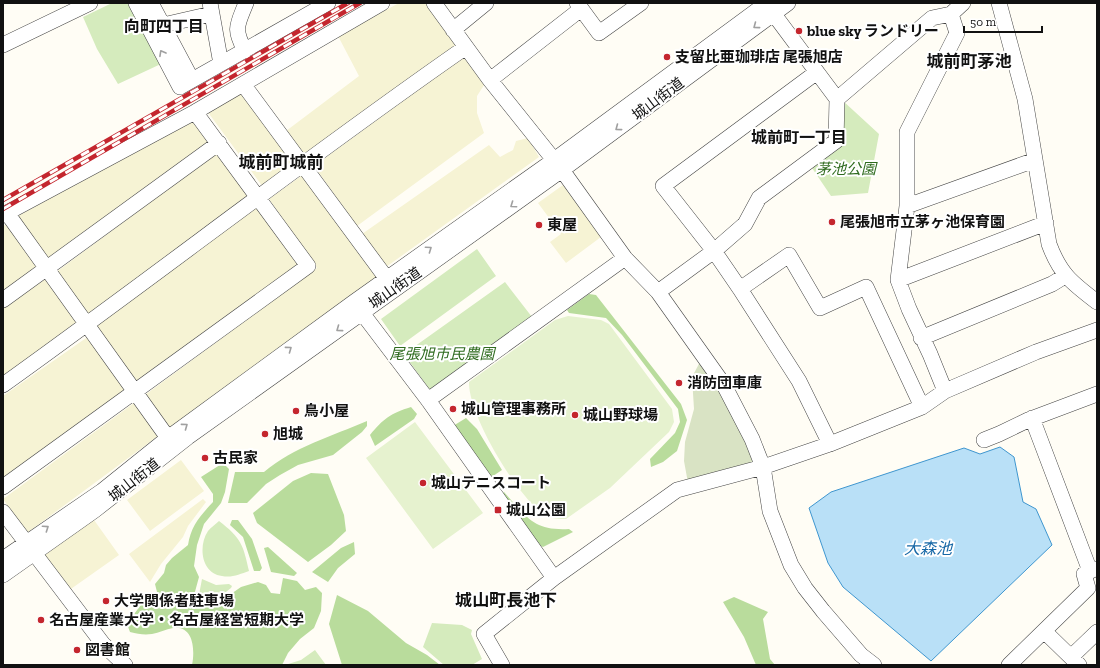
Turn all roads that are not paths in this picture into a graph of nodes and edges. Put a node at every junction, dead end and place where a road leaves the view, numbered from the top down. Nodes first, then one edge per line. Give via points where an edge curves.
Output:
1 (90, 3) edge
2 (136, 3) edge
3 (151, 3) edge
4 (246, 3) edge
5 (328, 3) edge
6 (382, 3) edge
7 (434, 3) edge
8 (486, 3) edge
9 (641, 3) edge
10 (788, 3) edge
11 (963, 3) edge
12 (1000, 3) edge
13 (579, 6) edge
14 (768, 6) edge
15 (210, 9) edge
16 (951, 14) junction
17 (163, 26) junction
18 (453, 30) junction
19 (3, 45) edge
20 (466, 47) junction
21 (245, 52) junction
22 (221, 64) junction
23 (817, 72) junction
24 (490, 80) junction
25 (186, 83) junction
26 (243, 84) junction
27 (837, 99) junction
28 (195, 112) junction
29 (219, 144) junction
30 (1035, 160) junction
31 (303, 164) junction
32 (558, 165) junction
33 (259, 196) junction
34 (907, 206) junction
35 (5, 214) edge
36 (1046, 223) junction
37 (714, 251) junction
38 (625, 258) junction
39 (46, 269) junction
40 (1065, 276) junction
41 (387, 279) junction
42 (898, 280) junction
43 (740, 289) junction
44 (658, 292) junction
45 (3, 300) edge
46 (1097, 302) edge
47 (358, 307) junction
48 (88, 324) junction
49 (1097, 330) edge
50 (921, 338) junction
51 (3, 385) edge
52 (945, 391) junction
53 (134, 393) junction
54 (1097, 394) edge
55 (428, 400) junction
56 (922, 407) junction
57 (1032, 418) junction
58 (168, 438) junction
59 (984, 440) dead end
60 (830, 444) junction
61 (762, 467) junction
62 (3, 487) edge
63 (3, 512) edge
64 (29, 548) junction
65 (3, 559) edge
66 (1093, 570) edge
67 (3, 575) edge
68 (554, 578) junction
69 (1044, 631) junction
70 (1097, 632) edge
71 (1075, 661) edge
72 (125, 665) edge
73 (502, 665) edge
74 (874, 665) edge
75 (1009, 665) edge

1 - 19 street
25 -> 2 street
3 - 17 street
4 - 21 street via 236,28
5 - 21 street
6 - 26 street
7 - 18 street
8 - 18 street
9 - 13 street via 599,33
10 - 14 street, 城山街道
11 - 16 street
12 - 30 street via 1026,98
13 - 24 street
14 - 23 street
14 - 32 street, 城山街道
15 - 17 street
15 - 22 street
16 - 27 street via 932,18
16 - 34 street via 957,33 907,132
17 - 25 street
18 - 20 street
20 - 24 street
20 - 31 street
21 - 22 street
22 - 25 street
23 - 27 street
23 - 37 street via 663,186
24 - 32 street
26 - 28 street
26 - 31 street
27 - 37 street via 836,141 759,198 745,224
28 - 29 street
28 - 35 street
29 - 33 street
29 - 39 street
30 - 34 street
30 - 36 street
31 - 33 street
31 - 41 street
32 - 38 street
41 -> 32 street, 城山街道
32 -> 47 street, 城山街道
33 - 48 street
33 - 53 street via 308,266
34 - 42 street
35 - 39 street
36 - 40 street via 1051,249
36 - 42 street
37 - 43 street
37 - 44 street
38 - 44 street
38 - 55 street
39 - 45 street
39 - 48 street
40 - 46 street
40 - 50 street via 1052,284
41 - 47 street, 城山街道
42 - 50 street
43 - 56 street via 789,256 820,308 866,287
43 - 60 street via 799,381
44 - 61 street via 724,385 752,439
47 - 55 street
58 -> 47 street, 城山街道
47 -> 64 street, 城山街道 via 95,510
48 - 51 street
48 - 53 street
49 - 52 street via 1036,352
50 - 52 street
52 - 56 street
53 - 58 street
53 - 62 street
54 - 57 street
55 - 68 street
56 - 60 street
57 - 59 street
57 - 66 street
64 -> 58 street, 城山街道
60 - 61 street
61 - 68 street via 677,490
61 - 74 street via 770,511 791,565 823,611
63 - 64 street
64 - 65 street, 城山街道
64 - 67 street, 城山街道
64 - 72 street via 103,644
66 - 69 street via 1084,574 1088,588
68 - 73 street via 484,634
69 - 71 street
69 - 75 street
70 - 71 street

